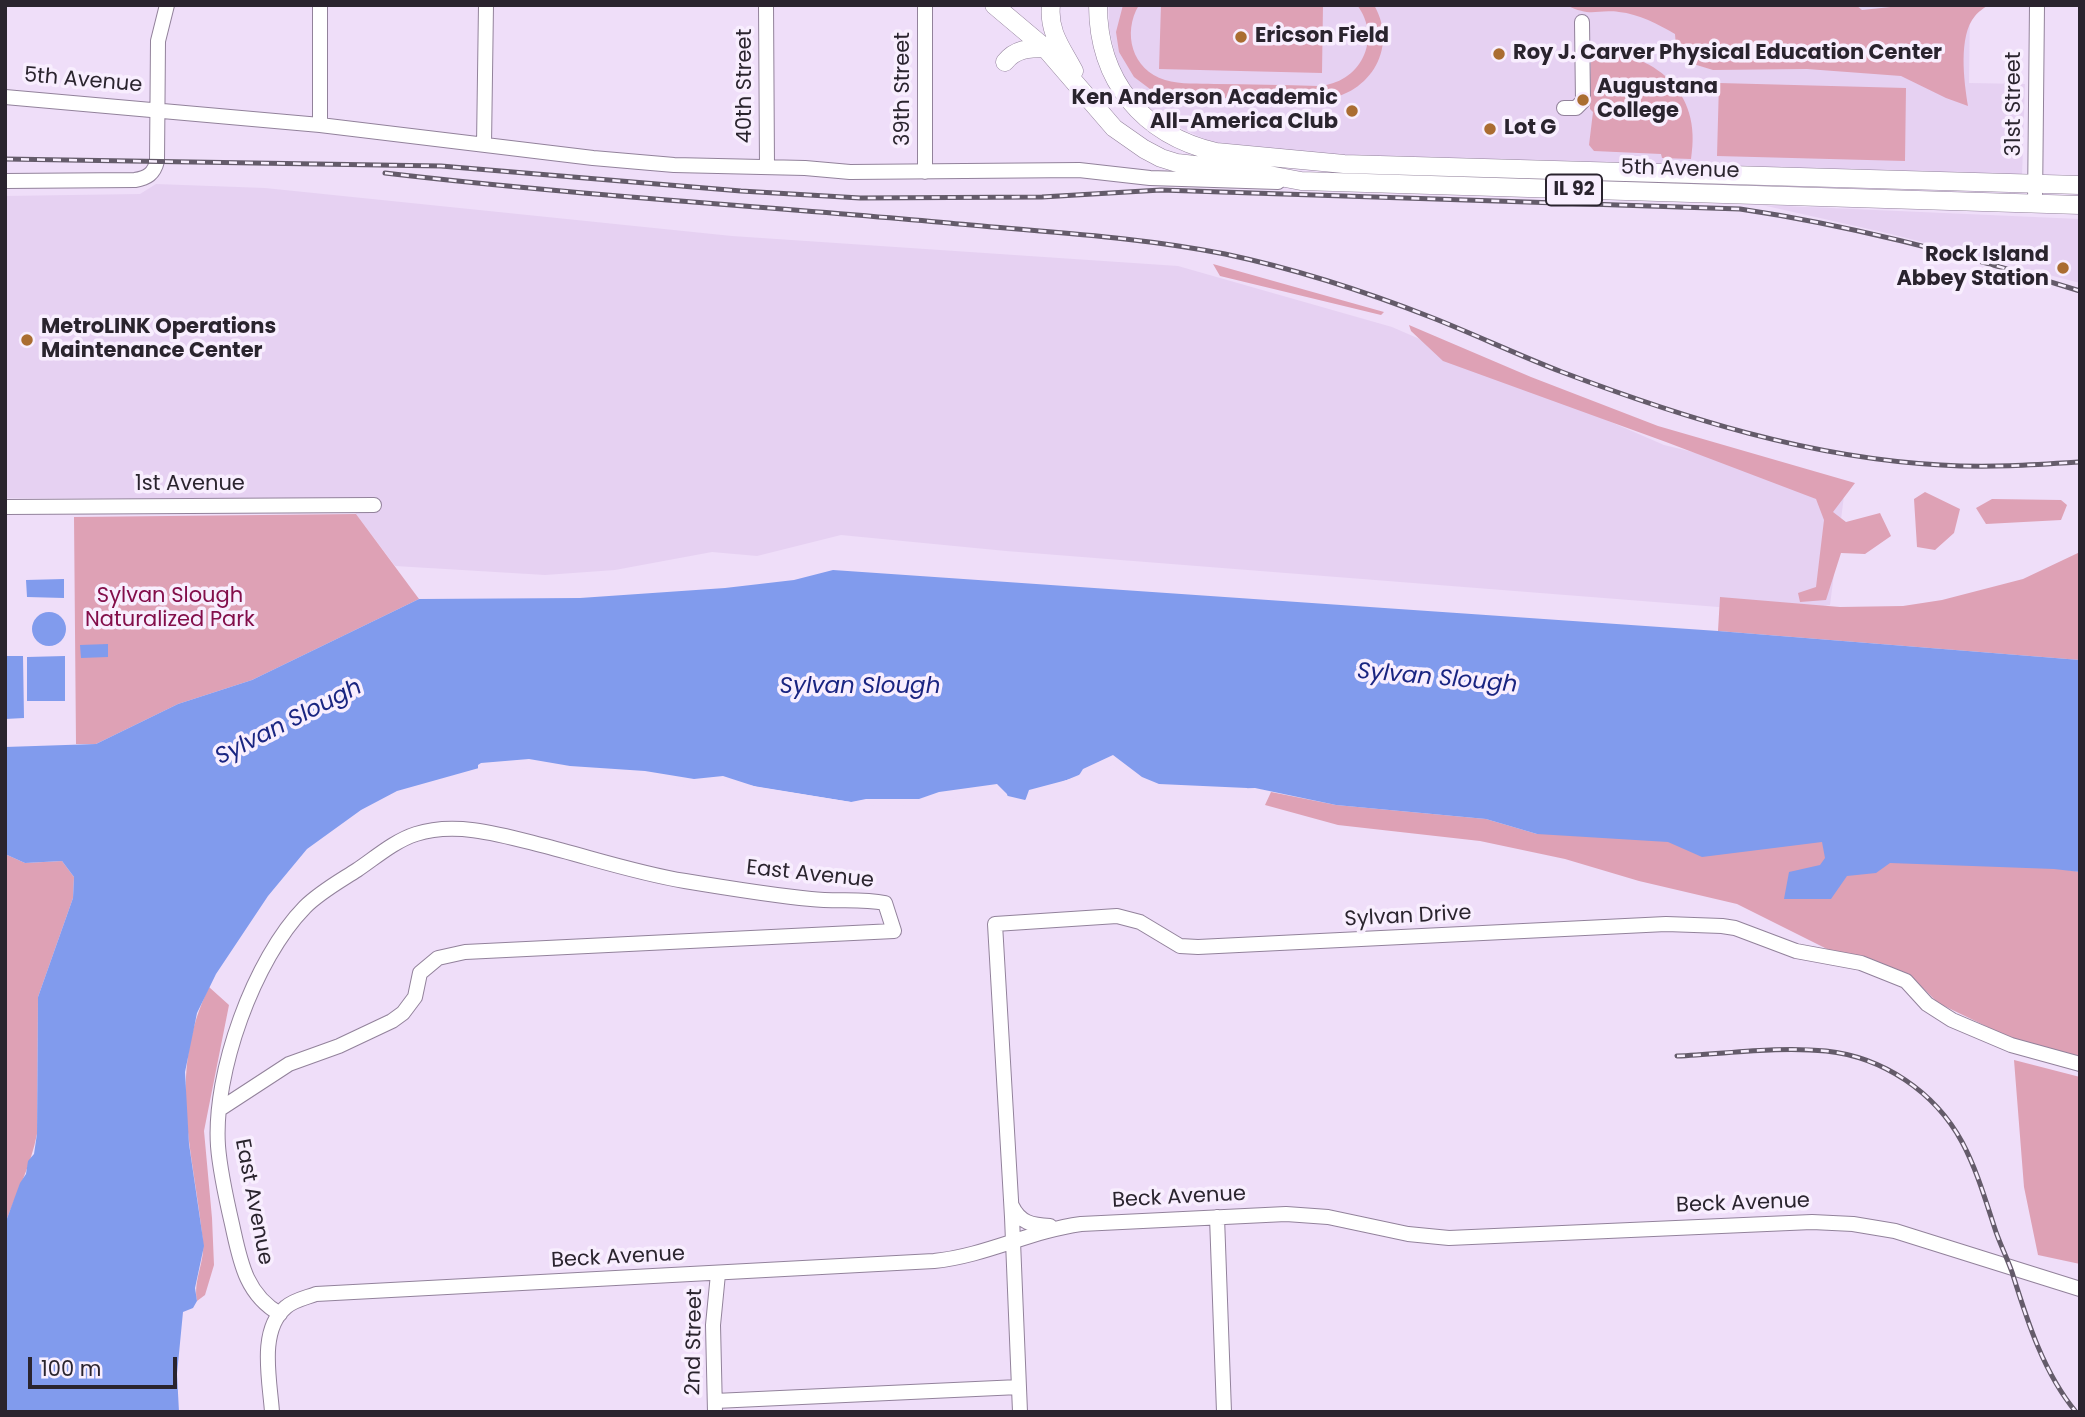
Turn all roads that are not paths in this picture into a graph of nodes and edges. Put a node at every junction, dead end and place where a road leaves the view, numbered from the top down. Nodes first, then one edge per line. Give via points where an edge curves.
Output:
1 (167, 5) edge
2 (320, 5) edge
3 (485, 5) edge
4 (766, 5) edge
5 (925, 5) edge
6 (994, 5) edge
7 (1051, 5) edge
8 (1098, 5) edge
9 (2037, 5) edge
10 (1582, 22) dead end
11 (1045, 48) junction
12 (1005, 62) dead end
13 (5, 97) edge
14 (1090, 102) junction
15 (1564, 108) dead end
16 (156, 110) junction
17 (320, 125) junction
18 (484, 145) junction
19 (767, 167) junction
20 (925, 172) junction
21 (5, 181) edge
22 (1301, 181) junction
23 (2036, 185) junction
24 (2080, 186) edge
25 (2035, 204) junction
26 (2080, 205) edge
27 (374, 505) dead end
28 (5, 507) edge
29 (2080, 1065) edge
30 (220, 1109) junction
31 (1012, 1205) junction
32 (1217, 1217) junction
33 (1065, 1226) junction
34 (1013, 1242) junction
35 (718, 1274) junction
36 (2080, 1289) edge
37 (280, 1314) junction
38 (1019, 1387) junction
39 (715, 1406) edge
40 (272, 1412) edge
41 (1020, 1412) edge
42 (1224, 1412) edge

1 - 16 street via 158,41
2 - 17 street
3 - 18 street
4 - 19 street, 40th Street
5 - 20 street, 39th Street
6 - 11 main road, IL 92
7 - 14 main road via 1053,34
8 - 23 main road, 5th Avenue / IL 92 via 1102,48 1127,100 1166,134 1216,152 1292,160
9 - 23 street, 31st Street
10 - 15 street via 1583,101 1576,108
11 - 12 main road via 1021,50
11 - 14 main road, IL 92
13 - 16 street, 5th Avenue
14 - 22 main road, 5th Avenue / IL 92 via 1114,128 1161,158
16 - 17 street, 5th Avenue
16 - 21 street via 158,161 148,177
17 - 18 street, 5th Avenue
18 - 19 street, 5th Avenue via 644,163
19 - 20 street, 5th Avenue
20 - 22 street, 5th Avenue via 1079,170 1253,183
22 - 25 main road, 5th Avenue / IL 92
23 - 24 main road, 5th Avenue / IL 92
23 - 25 street, 31st Street
25 - 26 main road, 5th Avenue / IL 92
27 - 28 street, 1st Avenue
29 - 31 street, Sylvan Drive via 2011,1045 1952,1020 1927,1004 1906,981 1861,963 1796,951 1722,926 1198,947 1180,946 1140,922 1117,916 995,925
30 - 30 street, East Avenue via 289,1064 392,1021 415,997 421,973 438,958 465,952 894,931 889,910 885,903 873,901 811,899 681,880 492,834 453,830 416,834 325,892 287,928 249,995 230,1054
30 - 37 street, East Avenue via 220,1157 242,1267 255,1293
31 - 33 street via 1017,1217 1029,1224
31 - 34 street, Sylvan Drive
32 - 33 street, Beck Avenue
32 - 36 street, Beck Avenue via 1310,1215 1449,1238 1853,1224 1929,1240
32 - 42 street
33 - 34 street, Beck Avenue
34 - 35 street, Beck Avenue via 952,1260
34 - 38 street, Sylvan Drive
35 - 37 street, Beck Avenue via 316,1294 293,1302
35 - 39 street, 2nd Street via 712,1325
37 - 40 street via 268,1344
38 - 39 street
38 - 41 street, Sylvan Drive

